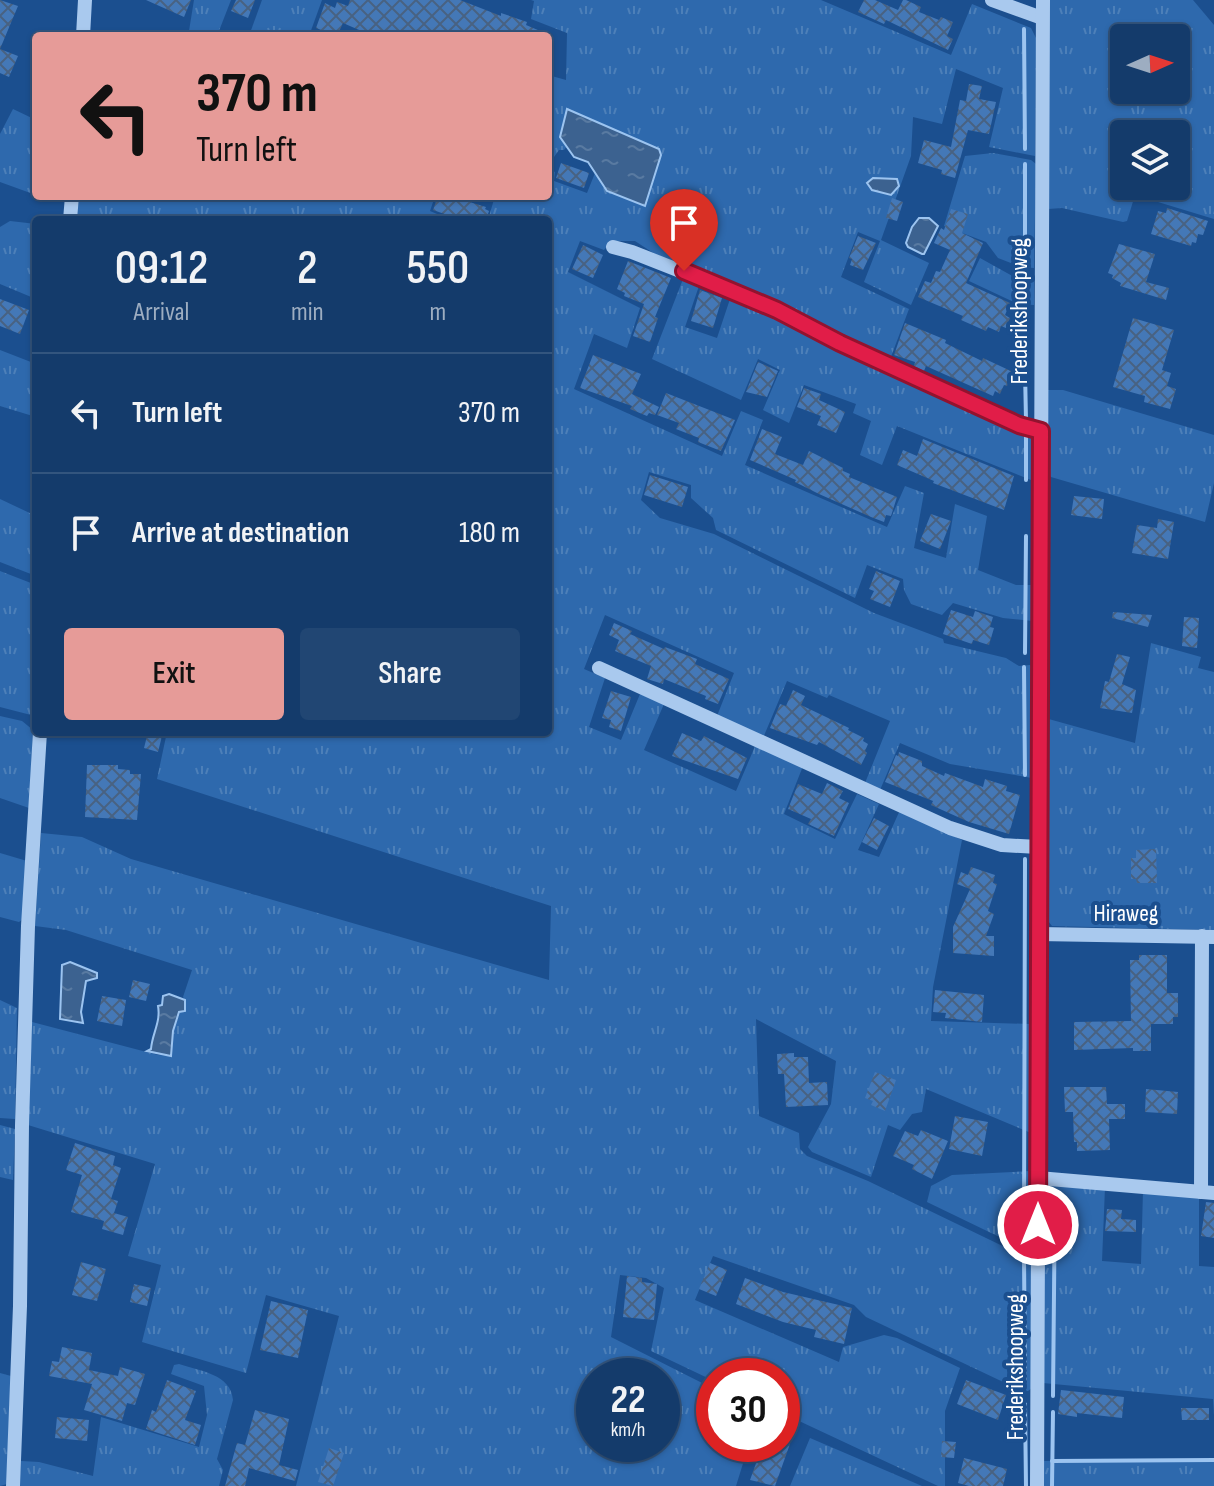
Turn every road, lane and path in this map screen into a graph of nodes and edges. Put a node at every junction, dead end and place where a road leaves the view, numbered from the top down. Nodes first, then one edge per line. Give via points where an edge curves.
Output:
1 (85, 0) edge
2 (992, 0) edge
3 (1043, 0) edge
4 (1042, 18) junction
5 (83, 32) edge
6 (613, 247) dead end
7 (1041, 431) junction
8 (599, 668) dead end
9 (40, 736) edge
10 (1038, 847) junction
11 (1038, 934) junction
12 (1208, 936) edge
13 (1038, 1178) junction
14 (1207, 1192) edge
15 (13, 1486) edge
16 (1037, 1486) edge

1 - 5 street
2 - 4 street
3 - 4 street, Frederikshoopweg
4 - 7 street, Frederikshoopweg
6 - 7 street via 710,281
7 - 10 street, Frederikshoopweg
8 - 10 street via 950,828 1002,845
9 - 15 street via 28,929
10 - 11 street, Frederikshoopweg
11 - 12 street, Hiraweg
11 - 13 street, Frederikshoopweg
12 - 14 street
13 - 14 street
13 - 16 street, Frederikshoopweg

